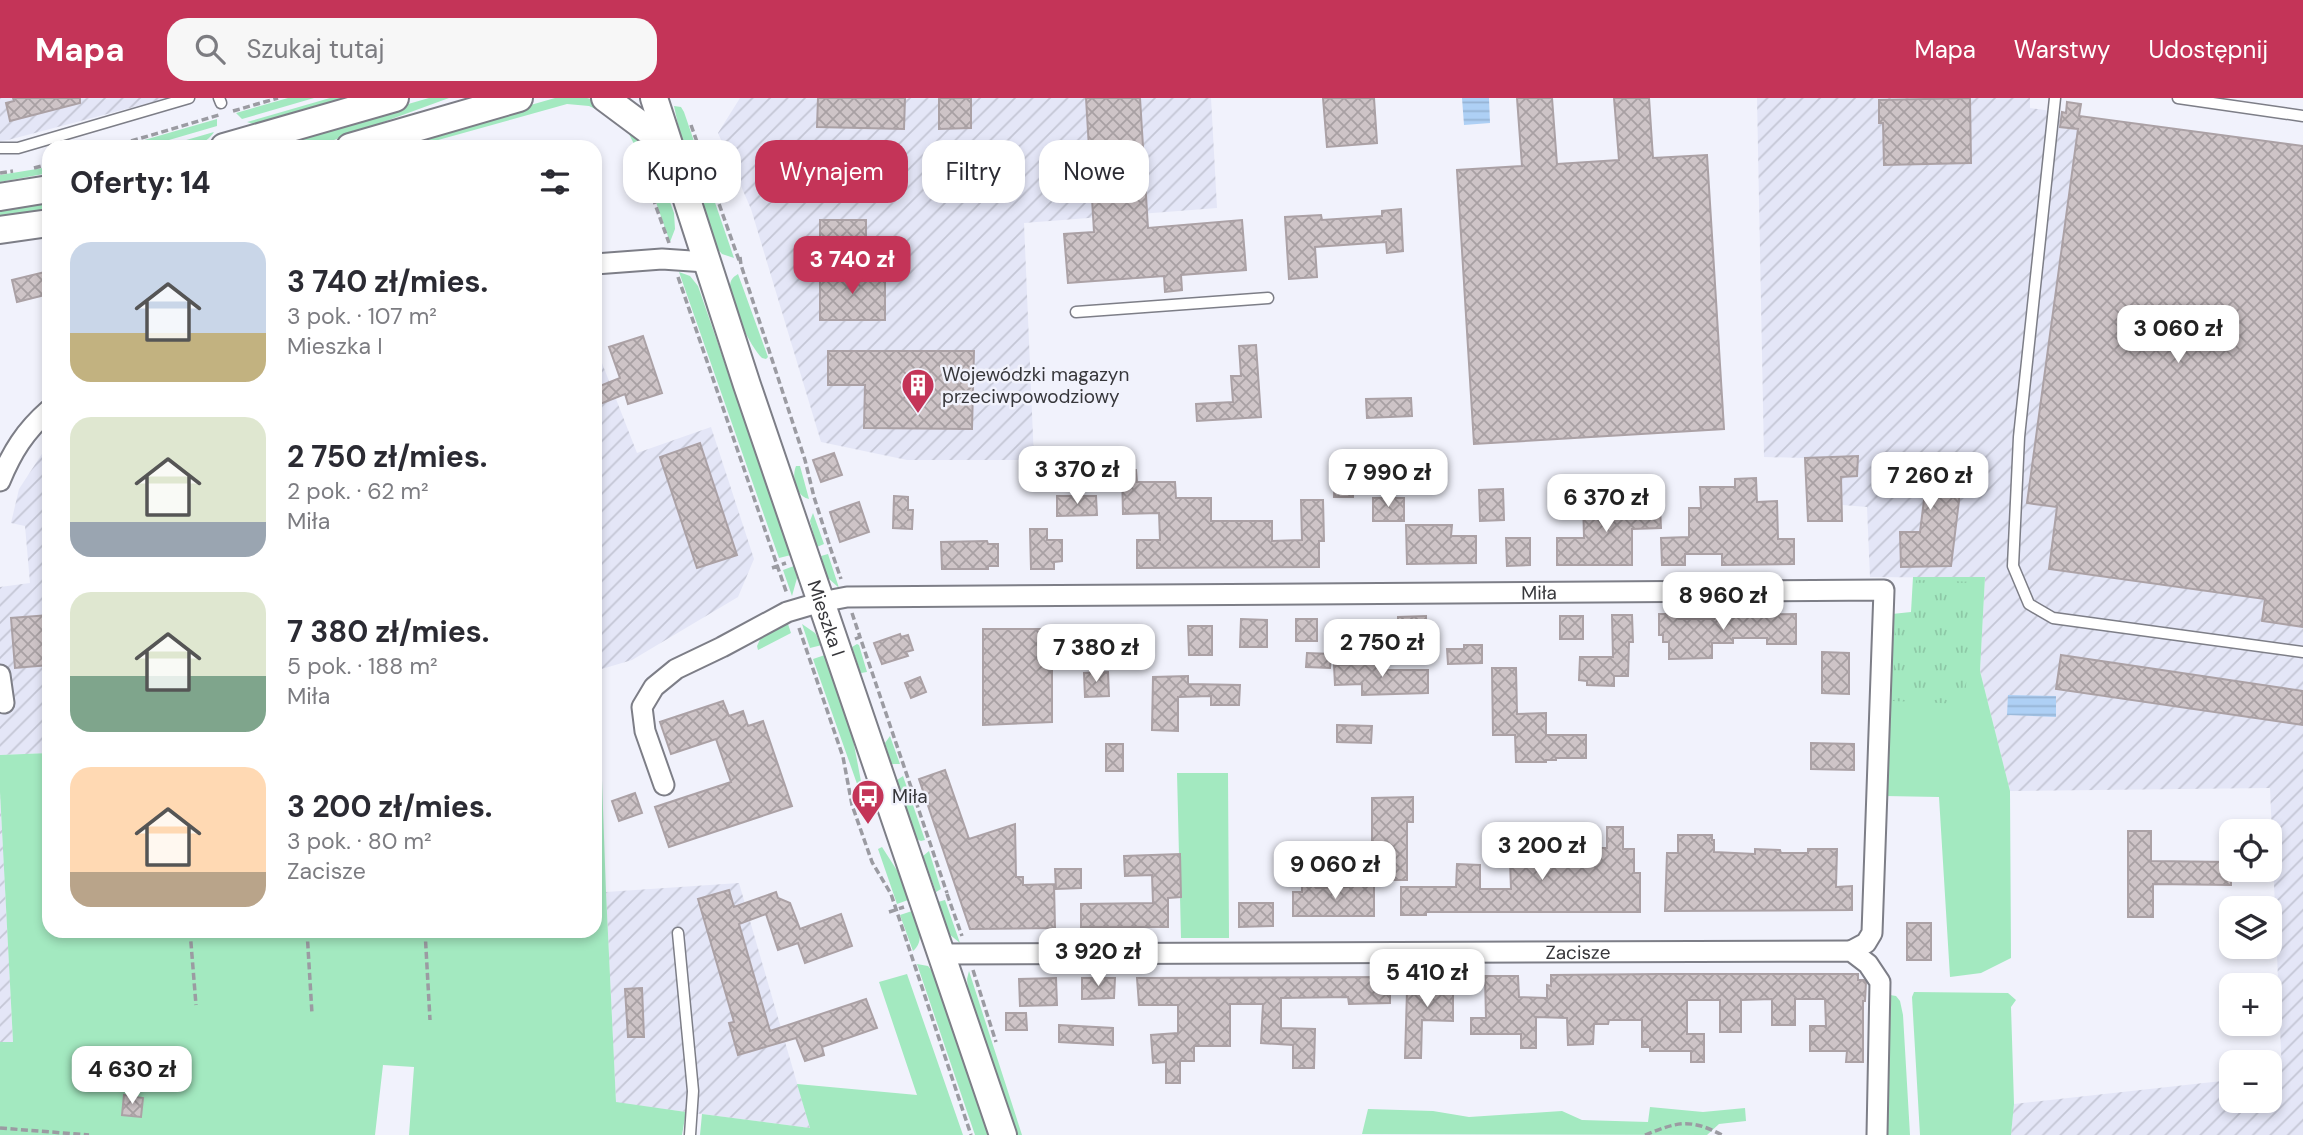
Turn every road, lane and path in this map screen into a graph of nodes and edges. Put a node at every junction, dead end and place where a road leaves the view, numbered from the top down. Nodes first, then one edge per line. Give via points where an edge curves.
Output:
1 (278, 98) edge
2 (394, 98) edge
3 (519, 98) edge
4 (605, 98) edge
5 (654, 98) edge
6 (2055, 98) edge
7 (2178, 98) edge
8 (185, 99) edge
9 (235, 111) dead end
10 (216, 116) dead end
11 (2303, 116) edge
12 (691, 125) dead end
13 (45, 140) edge
14 (135, 140) edge
15 (248, 140) edge
16 (374, 140) edge
17 (661, 140) edge
18 (667, 140) edge
19 (42, 141) edge
20 (0, 148) edge
21 (42, 190) edge
22 (0, 197) edge
23 (654, 203) edge
24 (687, 203) edge
25 (42, 224) edge
26 (0, 230) edge
27 (740, 257) dead end
28 (672, 260) junction
29 (706, 262) junction
30 (602, 264) edge
31 (741, 265) junction
32 (1268, 298) dead end
33 (1076, 312) dead end
34 (42, 416) edge
35 (0, 481) edge
36 (830, 547) dead end
37 (821, 601) junction
38 (793, 610) junction
39 (2303, 652) edge
40 (0, 675) edge
41 (4, 703) dead end
42 (664, 785) dead end
43 (678, 933) dead end
44 (191, 938) edge
45 (307, 938) edge
46 (425, 938) edge
47 (1851, 951) junction
48 (941, 954) junction
49 (197, 1005) dead end
50 (312, 1014) dead end
51 (430, 1020) dead end
52 (0, 1128) edge
53 (89, 1135) edge
54 (690, 1135) edge
55 (971, 1135) edge
56 (1003, 1135) edge
57 (1645, 1135) edge
58 (1722, 1135) edge
59 (1877, 1135) edge

1 - 9 path
2 - 15 street
3 - 16 street
4 - 17 street
5 - 18 street, Mieszka I
6 - 39 lane via 2018,450 2013,566 2029,604 2053,618
7 - 11 lane
8 - 13 lane
10 - 14 path
12 - 31 path
19 - 20 lane
21 - 22 street
23 - 28 path
24 - 29 street, Mieszka I
25 - 26 street
27 - 31 path
28 - 29 street
28 - 30 street
28 - 38 path
29 - 37 street, Mieszka I
31 - 36 path
32 - 33 lane
34 - 35 street via 27,430
37 - 38 street
37 - 47 street, Miła via 861,597 1884,590 1872,933 1866,943
37 - 48 street, Mieszka I
38 - 42 street via 676,669 654,687 642,707 645,731
38 - 55 path via 843,757 852,804 872,862 891,894
40 - 41 street
43 - 54 lane via 693,1091
44 - 49 path
45 - 50 path
46 - 51 path
47 - 48 street, Zacisze
47 - 59 street via 1868,964 1880,982
48 - 56 street, Mieszka I
52 - 53 path
57 - 58 path via 1692,1123

